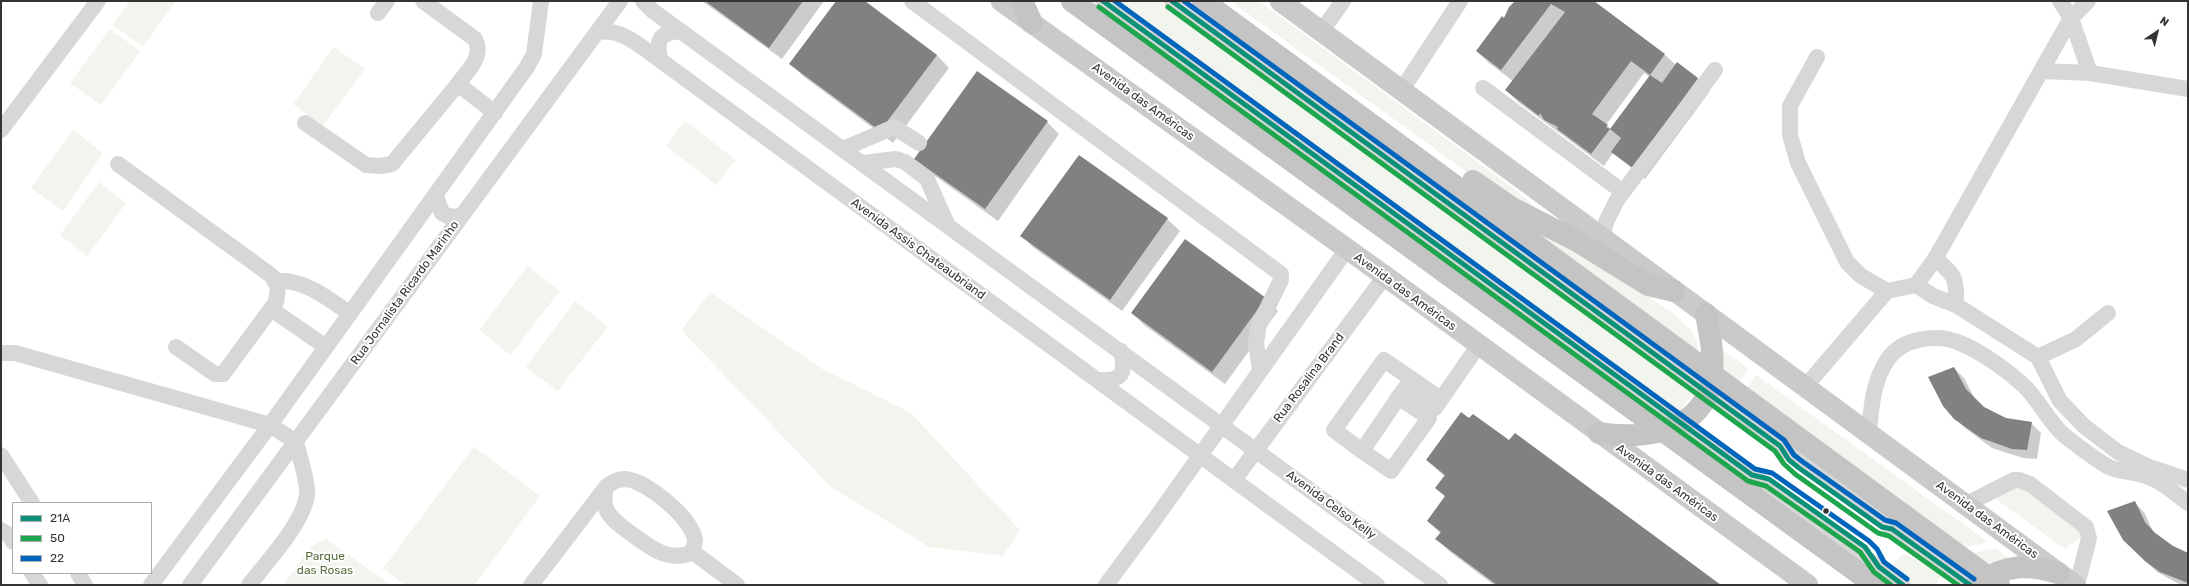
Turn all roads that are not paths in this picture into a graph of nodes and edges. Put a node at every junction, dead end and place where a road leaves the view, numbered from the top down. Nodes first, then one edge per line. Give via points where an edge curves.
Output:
1 (98, 1) edge
2 (423, 1) edge
3 (530, 1) edge
4 (620, 1) edge
5 (643, 1) edge
6 (912, 1) edge
7 (932, 1) edge
8 (1001, 1) edge
9 (1022, 1) edge
10 (1072, 1) edge
11 (1103, 1) edge
12 (1172, 1) edge
13 (1203, 1) edge
14 (1280, 1) edge
15 (1344, 1) edge
16 (1460, 1) edge
17 (2060, 1) edge
18 (2088, 1) edge
19 (540, 8) edge
20 (2071, 18) junction
21 (942, 23) junction
22 (1032, 23) junction
23 (681, 31) junction
24 (598, 32) junction
25 (1321, 32) junction
26 (1817, 57) dead end
27 (660, 60) junction
28 (1716, 70) dead end
29 (2041, 71) junction
30 (2090, 73) junction
31 (458, 84) junction
32 (1483, 88) dead end
33 (2188, 89) edge
34 (1401, 91) junction
35 (495, 113) junction
36 (305, 123) dead end
37 (1, 130) edge
38 (842, 149) junction
39 (918, 149) dead end
40 (1422, 162) junction
41 (863, 163) junction
42 (118, 164) dead end
43 (1623, 192) junction
44 (436, 196) junction
45 (461, 216) junction
46 (946, 224) junction
47 (1602, 239) junction
48 (1347, 249) junction
49 (1935, 259) junction
50 (1385, 276) junction
51 (276, 281) junction
52 (1916, 285) junction
53 (1674, 291) junction
54 (1887, 291) junction
55 (1956, 305) junction
56 (271, 309) junction
57 (2108, 313) dead end
58 (350, 314) junction
59 (1706, 314) junction
60 (1478, 346) junction
61 (176, 347) dead end
62 (326, 348) junction
63 (1121, 351) junction
64 (1, 353) edge
65 (2038, 357) junction
66 (1260, 370) junction
67 (1099, 380) junction
68 (1709, 384) junction
69 (1805, 387) junction
70 (1398, 397) junction
71 (1441, 399) junction
72 (1221, 424) junction
73 (270, 425) junction
74 (1672, 427) junction
75 (1599, 434) junction
76 (1869, 434) junction
77 (296, 442) junction
78 (1255, 450) junction
79 (1362, 451) junction
80 (1, 455) edge
81 (1200, 455) junction
82 (1234, 480) junction
83 (2188, 480) edge
84 (606, 487) junction
85 (31, 502) edge
86 (2188, 503) edge
87 (1966, 505) junction
88 (1, 530) edge
89 (12, 541) edge
90 (692, 552) junction
91 (33, 574) edge
92 (79, 574) edge
93 (1877, 576) edge
94 (2070, 581) edge
95 (1983, 583) edge
96 (1804, 584) edge
97 (40, 585) edge
98 (85, 585) edge
99 (151, 585) edge
100 (190, 585) edge
101 (249, 585) edge
102 (532, 585) edge
103 (737, 585) edge
104 (1106, 585) edge
105 (1377, 585) edge
106 (1440, 585) edge
107 (1904, 585) edge

1 - 37 street
2 - 31 street via 475,39 479,47 479,54
3 - 19 street
4 - 24 street, Rua Jornalista Ricardo Marinho
5 - 23 street
6 - 21 street
7 - 21 street
8 - 22 main road, Avenida das Américas
9 - 22 highway
10 - 74 highway
11 - 74 street
12 - 68 street
13 - 40 highway
14 - 25 main road, Avenida das Américas
15 - 25 street
16 - 34 street
17 - 20 street
18 - 20 street
19 - 35 street via 534,54
20 - 29 street
20 - 30 street
21 - 66 street via 1281,274 1281,280 1259,325 1256,343
22 - 48 main road, Avenida das Américas
23 - 27 street via 668,32 660,38 657,47
23 - 38 street
24 - 27 street, Avenida Assis Chateaubriand via 609,30 621,33
24 - 45 street, Rua Jornalista Ricardo Marinho
25 - 34 main road, Avenida das Américas
26 - 54 street via 1790,106 1790,134 1798,163 1847,262 1861,276
27 - 67 street, Avenida Assis Chateaubriand
28 - 43 street
29 - 30 street
29 - 49 street
30 - 33 street
31 - 35 street
31 - 36 street via 392,164 366,165
32 - 43 street
34 - 47 main road, Avenida das Américas
35 - 44 street
38 - 39 street via 880,132 896,128
38 - 41 street
40 - 53 highway via 1440,164 1470,180 1512,208 1577,241 1648,285
40 - 68 highway
41 - 46 street
41 - 46 street via 896,159 906,162 927,179
42 - 51 street
43 - 47 street via 1606,222
44 - 45 street via 442,213 450,217
44 - 58 street
45 - 77 street, Rua Jornalista Ricardo Marinho
46 - 63 street
47 - 53 main road, Avenida das Américas
48 - 50 main road, Avenida das Américas
48 - 66 street
49 - 52 street
49 - 55 street via 1950,270 1955,283
50 - 60 main road, Avenida das Américas
50 - 78 street, Rua Rosalina Brand
51 - 56 street via 278,294
51 - 58 street via 289,280 304,285
52 - 54 street
52 - 55 street via 1933,296
53 - 59 main road, Avenida das Américas
54 - 69 street
55 - 65 street
56 - 61 street via 225,372 220,375
56 - 62 street
57 - 65 street via 2076,339
58 - 62 street
59 - 68 highway via 1712,343
59 - 69 main road, Avenida das Américas
60 - 71 street
60 - 75 main road, Avenida das Américas
62 - 73 street
63 - 67 street via 1124,366 1121,375 1112,381
63 - 72 street
64 - 73 street via 15,353
65 - 83 street via 2060,401 2084,426 2118,452 2147,466
66 - 72 street
67 - 81 street, Avenida Assis Chateaubriand
68 - 74 highway via 1696,411
68 - 95 highway
68 - 95 street via 1780,446 1788,460 1799,468 1882,528 1896,531
69 - 76 main road, Avenida das Américas
70 - 71 street via 1405,388 1435,408
70 - 79 street
70 - 79 street via 1429,418 1391,471
71 - 79 street via 1384,360 1334,430
72 - 78 street, Avenida Celso Kelly
72 - 81 street
73 - 77 street
73 - 99 street
74 - 75 highway via 1635,436
74 - 93 highway
74 - 93 street via 1752,475 1768,479 1865,547 1871,553
75 - 96 main road, Avenida das Américas
76 - 86 street via 1871,404 1879,375 1889,358 1904,344 1931,338 1959,342 2023,385 2064,435 2107,466 2156,480
76 - 87 main road, Avenida das Américas
77 - 100 street, Rua Jornalista Ricardo Marinho
77 - 101 street via 307,492 304,508 297,522
78 - 82 street, Rua Rosalina Brand
78 - 106 street, Avenida Celso Kelly
80 - 85 street
81 - 82 street, Avenida Assis Chateaubriand
81 - 104 street
82 - 105 street
84 - 90 street via 603,498 607,511 614,521 657,552 683,557
84 - 90 street via 614,480 626,479 643,484 680,513 695,540
84 - 102 street
87 - 94 main road, Avenida das Américas
87 - 94 street via 2014,480 2030,484 2086,526 2089,538
88 - 89 street
90 - 103 street
91 - 97 street
92 - 98 street
93 - 107 street
94 - 95 highway via 2040,567 2024,566 2010,569

